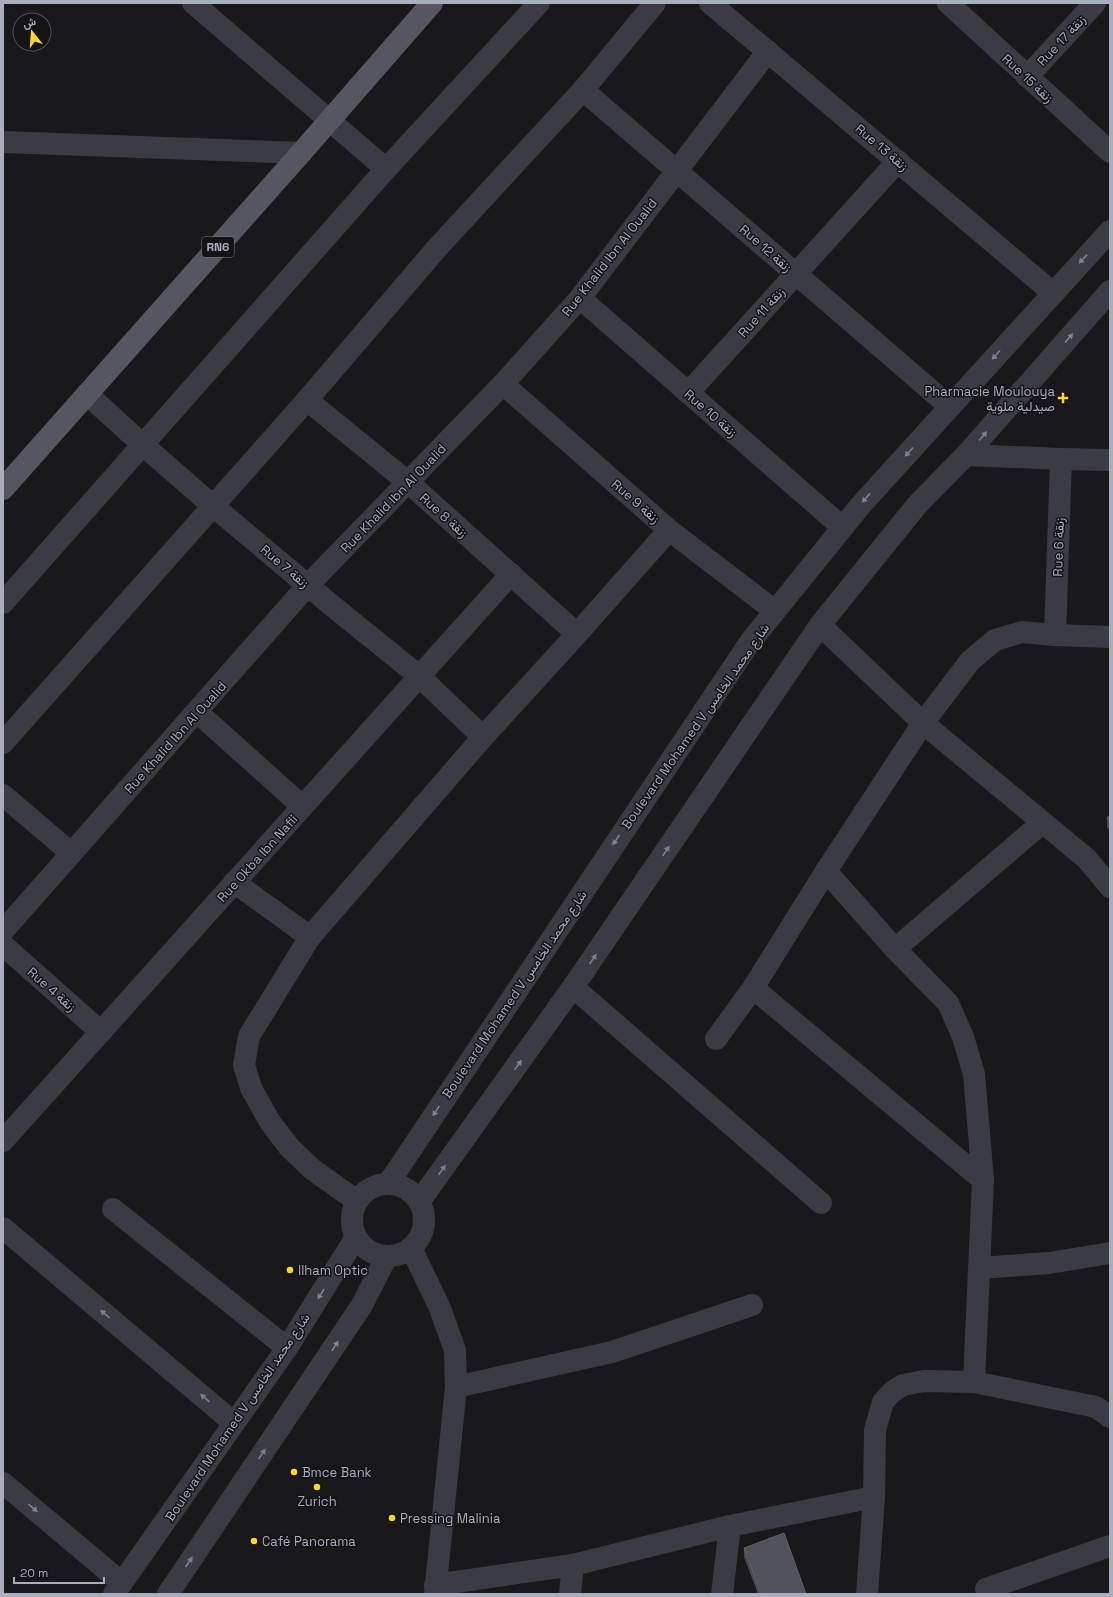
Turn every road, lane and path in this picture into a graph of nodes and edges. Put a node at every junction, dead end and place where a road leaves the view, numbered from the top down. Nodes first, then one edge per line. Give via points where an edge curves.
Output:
1 (193, 3) edge
2 (432, 3) edge
3 (539, 3) edge
4 (655, 3) edge
5 (710, 3) edge
6 (948, 3) edge
7 (1095, 3) edge
8 (768, 52) junction
9 (1027, 77) junction
10 (583, 90) junction
11 (329, 120) junction
12 (3, 142) edge
13 (1110, 152) edge
14 (301, 154) junction
15 (898, 161) junction
16 (386, 169) junction
17 (677, 170) junction
18 (1110, 231) edge
19 (796, 274) junction
20 (1110, 291) edge
21 (1053, 292) junction
22 (580, 298) junction
23 (503, 384) junction
24 (688, 393) junction
25 (87, 394) junction
26 (308, 400) junction
27 (949, 406) junction
28 (143, 445) junction
29 (966, 454) junction
30 (1061, 459) junction
31 (1110, 460) edge
32 (409, 483) junction
33 (3, 489) edge
34 (213, 506) junction
35 (842, 528) junction
36 (669, 530) junction
37 (511, 574) junction
38 (308, 585) junction
39 (3, 603) edge
40 (775, 611) junction
41 (820, 625) junction
42 (578, 634) junction
43 (1055, 635) junction
44 (1110, 637) edge
45 (419, 676) junction
46 (197, 712) junction
47 (923, 723) junction
48 (483, 737) junction
49 (3, 743) edge
50 (3, 795) edge
51 (302, 806) junction
52 (1042, 822) junction
53 (71, 853) junction
54 (826, 871) junction
55 (234, 882) junction
56 (1110, 887) edge
57 (3, 931) edge
58 (310, 938) junction
59 (3, 945) edge
60 (895, 949) junction
61 (573, 987) junction
62 (753, 988) junction
63 (101, 1032) junction
64 (716, 1038) dead end
65 (3, 1141) edge
66 (983, 1180) junction
67 (388, 1184) junction
68 (357, 1202) junction
69 (419, 1202) junction
70 (821, 1203) dead end
71 (113, 1209) dead end
72 (3, 1228) edge
73 (356, 1237) junction
74 (410, 1248) junction
75 (1110, 1253) edge
76 (387, 1256) junction
77 (980, 1268) junction
78 (752, 1305) dead end
79 (287, 1348) junction
80 (974, 1382) junction
81 (456, 1387) junction
82 (1110, 1417) edge
83 (234, 1423) junction
84 (3, 1483) edge
85 (874, 1497) junction
86 (730, 1526) junction
87 (1110, 1546) edge
88 (573, 1565) junction
89 (986, 1588) dead end
90 (118, 1589) edge
91 (435, 1590) edge
92 (175, 1592) edge
93 (570, 1594) edge
94 (722, 1594) edge
95 (867, 1594) edge

1 - 11 street
2 - 11 main road, RN6
3 - 16 street
4 - 10 street
5 - 8 street, Rue 13 زنقة
6 - 9 street, Rue 15 زنقة
7 - 9 street, Rue 17 زنقة
8 - 15 street, Rue 13 زنقة
8 - 17 street, Rue Khalid Ibn Al Oualid
9 - 13 street, Rue 15 زنقة
10 - 17 street, Rue 12 زنقة
10 - 26 street via 437,248
11 - 14 main road, RN6
11 - 16 street
12 - 14 street
14 - 25 main road, RN6
15 - 19 street, Rue 11 زنقة
15 - 21 street, Rue 13 زنقة
16 - 28 street
17 - 19 street, Rue 12 زنقة
17 - 22 street, Rue Khalid Ibn Al Oualid
18 -> 21 street, Boulevard Mohamed V شارع محمد الخامس
19 - 24 street, Rue 11 زنقة
19 - 27 street, Rue 12 زنقة
29 -> 20 street
21 -> 27 street, Boulevard Mohamed V شارع محمد الخامس
22 - 23 street, Rue Khalid Ibn Al Oualid
22 - 24 street, Rue 10 زنقة
23 - 32 street, Rue Khalid Ibn Al Oualid
23 - 36 street, Rue 9 زنقة
24 - 35 street, Rue 10 زنقة
25 - 28 street, Rue 7 زنقة
25 - 33 main road, RN6
26 - 32 street, Rue 8 زنقة
26 - 34 street
27 -> 35 street, Boulevard Mohamed V شارع محمد الخامس
28 - 34 street, Rue 7 زنقة
28 - 39 street
29 - 30 street
29 - 41 street via 917,505
30 - 31 street
30 - 43 street, Rue 6 زنقة
32 - 37 street, Rue 8 زنقة
32 - 38 street, Rue Khalid Ibn Al Oualid
34 - 38 street, Rue 7 زنقة
34 - 49 street
35 - 40 street, Boulevard Mohamed V شارع محمد الخامس
36 - 40 street, Rue 9 زنقة
36 - 42 street
37 - 42 street, Rue 8 زنقة
37 - 45 street, Rue Okba Ibn Nafii
38 - 45 street, Rue 7 زنقة
38 - 46 street, Rue Khalid Ibn Al Oualid
40 -> 67 street, Boulevard Mohamed V شارع محمد الخامس via 750,642
41 - 47 street
61 -> 41 street
42 - 48 street
43 - 44 street
43 - 47 street via 1022,632 996,640 970,661
45 - 48 street, Rue 7 زنقة
45 - 51 street, Rue Okba Ibn Nafii
46 - 51 street
46 - 53 street, Rue Khalid Ibn Al Oualid
47 - 52 street
47 - 54 street
48 - 58 street
50 - 53 street
51 - 55 street, Rue Okba Ibn Nafii
52 - 56 street via 1087,859
52 - 60 street
53 - 57 street, Rue Khalid Ibn Al Oualid
54 - 60 street
54 - 62 street
55 - 58 street
55 - 63 street, Rue Okba Ibn Nafii
58 - 68 street via 249,1036 244,1064 251,1088 288,1147 312,1169
59 - 63 street, Rue 4 زنقة
60 - 66 street via 948,1003 963,1037 974,1074
69 -> 61 street
61 - 70 street
62 - 64 street
62 - 66 street
63 - 65 street, Rue Okba Ibn Nafii
66 - 77 street
67 - 68 street via 376,1186 365,1192
67 - 69 street via 400,1186 411,1192
68 - 73 street via 352,1213
69 - 74 street via 423,1226 419,1238
71 - 79 street
83 -> 72 street
73 - 76 street via 364,1247
73 -> 79 street, Boulevard Mohamed V شارع محمد الخامس
74 - 76 street
74 - 81 street via 439,1306 455,1350
75 - 77 street via 1048,1264
92 -> 76 street via 362,1305
77 - 80 street
78 - 81 street via 612,1352
79 - 83 street, Boulevard Mohamed V شارع محمد الخامس
80 - 82 street via 1096,1407
80 - 85 street via 924,1381 904,1385 892,1392 883,1402 875,1430
81 - 91 street
83 - 90 street, Boulevard Mohamed V شارع محمد الخامس
84 -> 90 street
85 - 86 street
85 - 95 street
86 - 88 street
86 - 94 street
87 - 89 street
88 - 91 street
88 - 93 street

